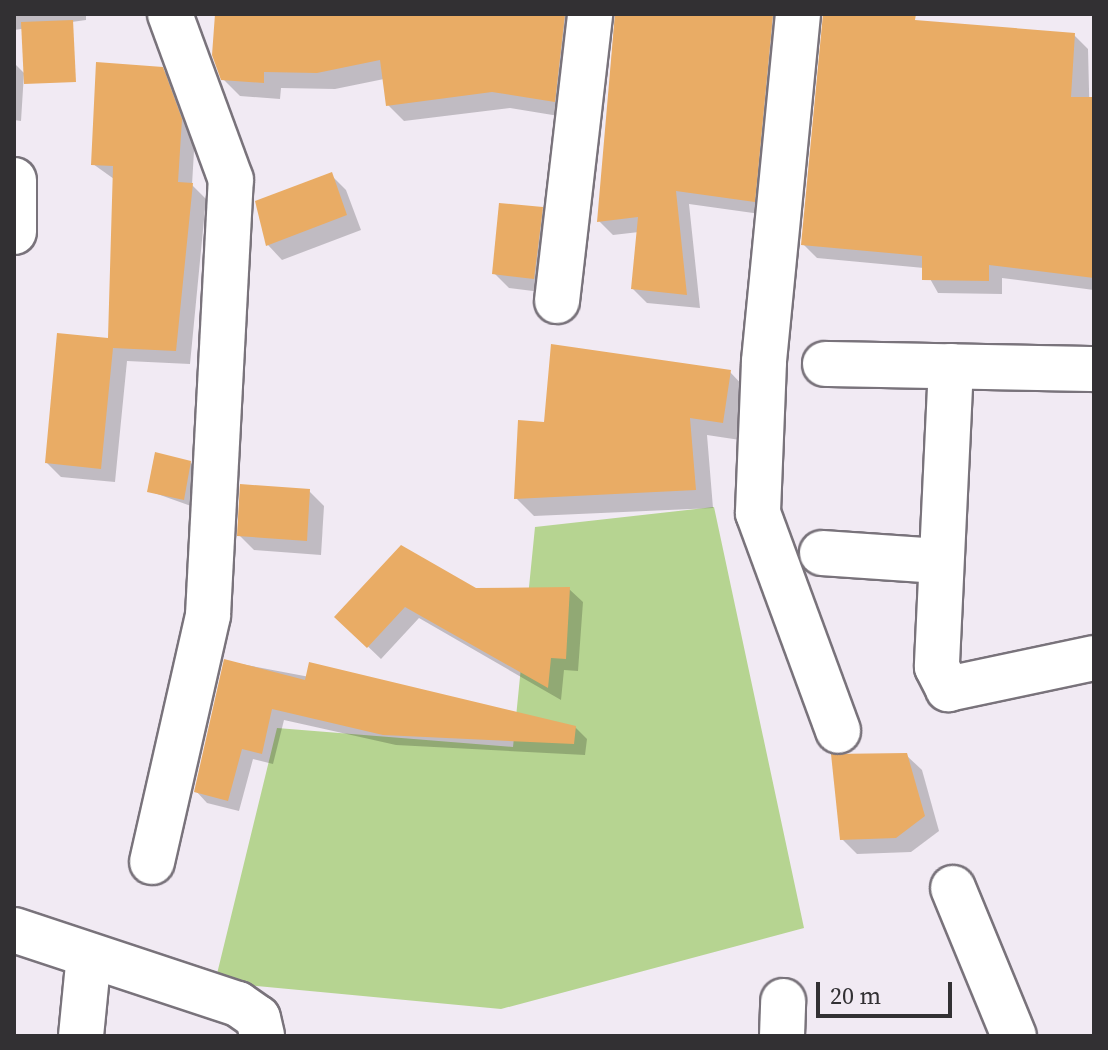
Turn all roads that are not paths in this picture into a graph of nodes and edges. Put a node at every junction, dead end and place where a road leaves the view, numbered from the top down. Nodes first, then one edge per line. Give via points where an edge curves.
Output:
1 (170, 14) edge
2 (590, 14) edge
3 (798, 14) edge
4 (14, 180) edge
5 (14, 232) edge
6 (557, 301) dead end
7 (825, 364) dead end
8 (951, 366) junction
9 (1094, 369) edge
10 (822, 553) dead end
11 (939, 561) junction
12 (1094, 658) edge
13 (838, 731) dead end
14 (152, 862) dead end
15 (953, 888) dead end
16 (14, 930) edge
17 (89, 955) junction
18 (81, 1036) edge
19 (262, 1036) edge
20 (1014, 1036) edge

1 - 14 street via 231,180 208,615
2 - 6 street
3 - 13 street via 765,349 758,513
4 - 5 street
7 - 8 street
8 - 9 street
8 - 11 street
10 - 11 street
11 - 12 street via 937,667 948,689
15 - 20 street
16 - 17 street
17 - 18 street
17 - 19 street via 238,1004 258,1018

